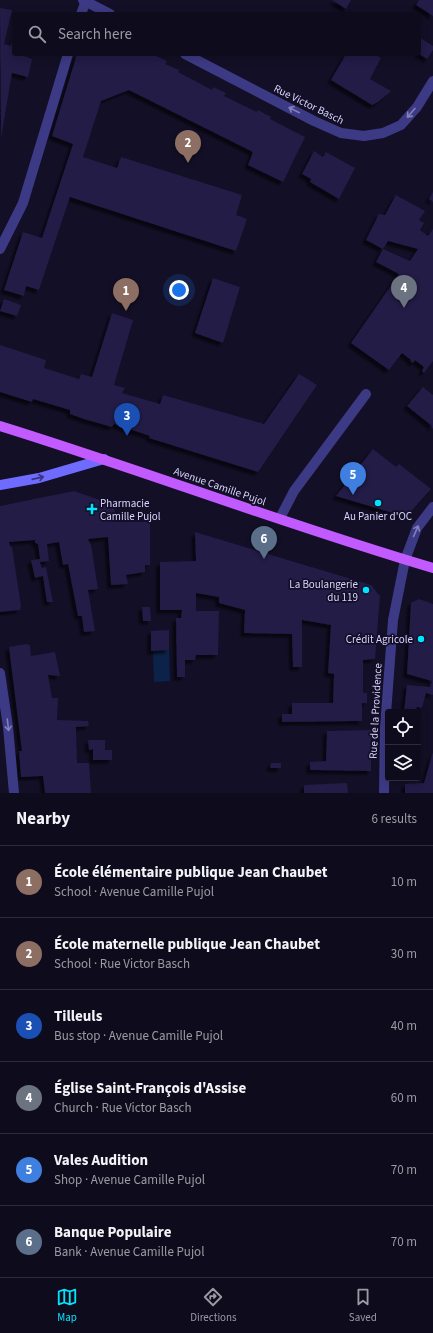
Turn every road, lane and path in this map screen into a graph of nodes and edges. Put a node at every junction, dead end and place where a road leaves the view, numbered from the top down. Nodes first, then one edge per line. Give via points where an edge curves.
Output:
1 (84, 1) edge
2 (98, 3) edge
3 (81, 12) edge
4 (108, 12) edge
5 (67, 56) edge
6 (189, 56) edge
7 (433, 81) edge
8 (0, 249) edge
9 (366, 394) dead end
10 (0, 426) edge
11 (104, 458) junction
12 (0, 485) edge
13 (433, 507) edge
14 (280, 518) junction
15 (405, 560) junction
16 (433, 568) edge
17 (0, 673) edge
18 (14, 793) edge
19 (384, 793) edge

1 - 2 street
1 - 3 street
2 - 4 street
5 - 8 street via 23,204
7 -> 6 street, Rue Victor Basch via 417,107 401,125 383,133 364,136 342,133 314,121
9 - 14 street via 294,491
10 - 11 main road, Avenue Camille Pujol
12 -> 11 main road via 39,478
11 - 14 main road, Avenue Camille Pujol
15 -> 13 street, Rue de la Providence via 417,528
14 - 15 main road, Avenue Camille Pujol
15 - 16 main road, Avenue Camille Pujol
15 - 19 street, Rue de la Providence via 394,620 385,727
17 -> 18 street

